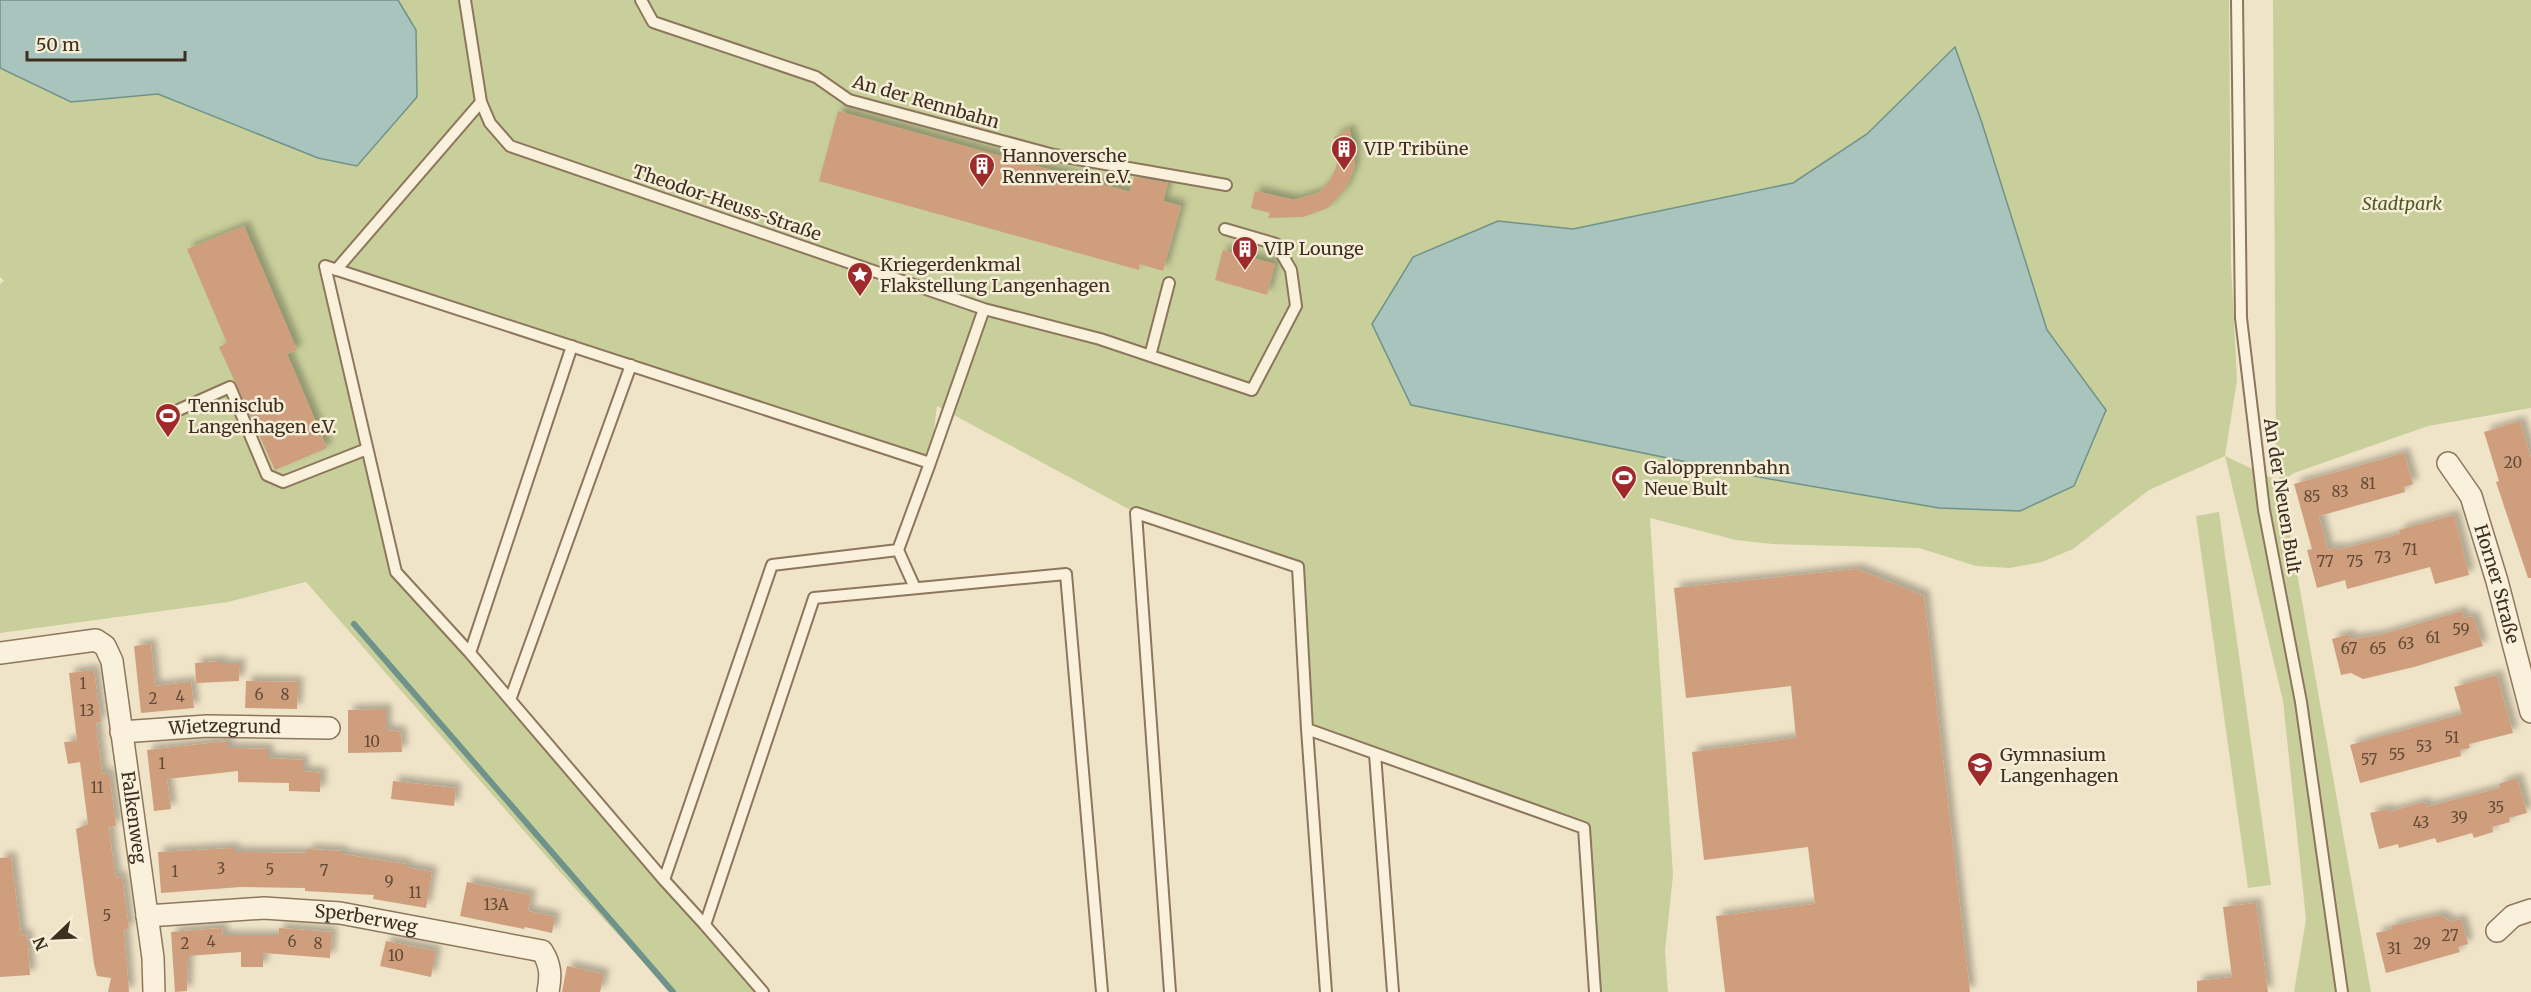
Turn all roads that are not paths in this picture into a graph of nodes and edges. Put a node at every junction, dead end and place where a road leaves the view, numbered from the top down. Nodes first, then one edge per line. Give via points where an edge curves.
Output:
1 (465, 0) edge
2 (641, 0) edge
3 (2237, 0) edge
4 (481, 102) junction
5 (1226, 185) dead end
6 (1225, 229) dead end
7 (336, 270) junction
8 (1169, 283) dead end
9 (984, 309) junction
10 (572, 346) junction
11 (1150, 356) junction
12 (631, 365) junction
13 (174, 412) dead end
14 (368, 449) junction
15 (930, 463) junction
16 (2448, 463) dead end
17 (898, 550) junction
18 (915, 588) junction
19 (0, 653) edge
20 (470, 653) junction
21 (510, 700) junction
22 (2531, 712) edge
23 (329, 728) dead end
24 (1307, 729) junction
25 (121, 732) junction
26 (1375, 754) junction
27 (664, 880) junction
28 (2531, 910) edge
29 (147, 916) junction
30 (705, 925) junction
31 (2497, 931) dead end
32 (154, 992) edge
33 (548, 992) edge
34 (763, 992) edge
35 (1102, 992) edge
36 (1170, 992) edge
37 (1326, 992) edge
38 (1393, 992) edge
39 (1595, 992) edge
40 (2342, 992) edge

1 - 4 lane, Theodor-Heuss-Straße
2 - 5 lane, An der Rennbahn via 653,22 816,77 849,100 1054,155
3 - 40 lane, An der Neuen Bult via 2241,318 2264,510 2301,702
4 - 7 lane
4 - 9 lane, Theodor-Heuss-Straße via 490,123 510,146
6 - 11 lane, Theodor-Heuss-Straße via 1276,244 1291,270 1296,306 1252,390
7 - 10 lane
7 - 14 lane via 325,266
8 - 11 lane
9 - 11 lane, Theodor-Heuss-Straße
9 - 15 lane
10 - 12 lane
10 - 20 lane
12 - 15 lane
12 - 21 lane
13 - 14 lane via 230,387 267,475 283,482
14 - 20 lane via 396,572
15 - 17 lane
16 - 22 street, Horner Straße via 2471,496
17 - 18 lane
17 - 27 lane via 772,566
18 - 30 lane via 814,598
18 - 35 lane via 1066,574
19 - 25 street, Falkenweg via 96,640 105,646 112,661
20 - 21 lane
21 - 27 lane
23 - 25 street, Wietzegrund via 207,726
24 - 26 lane
24 - 36 lane via 1298,567 1136,513
24 - 37 lane
25 - 29 street, Falkenweg
26 - 38 lane
26 - 39 lane via 1584,828
27 - 30 lane
28 - 31 street via 2513,916
29 - 32 street, Falkenweg
29 - 33 street, Sperberweg via 264,908 340,913 542,951 549,962
30 - 34 lane

